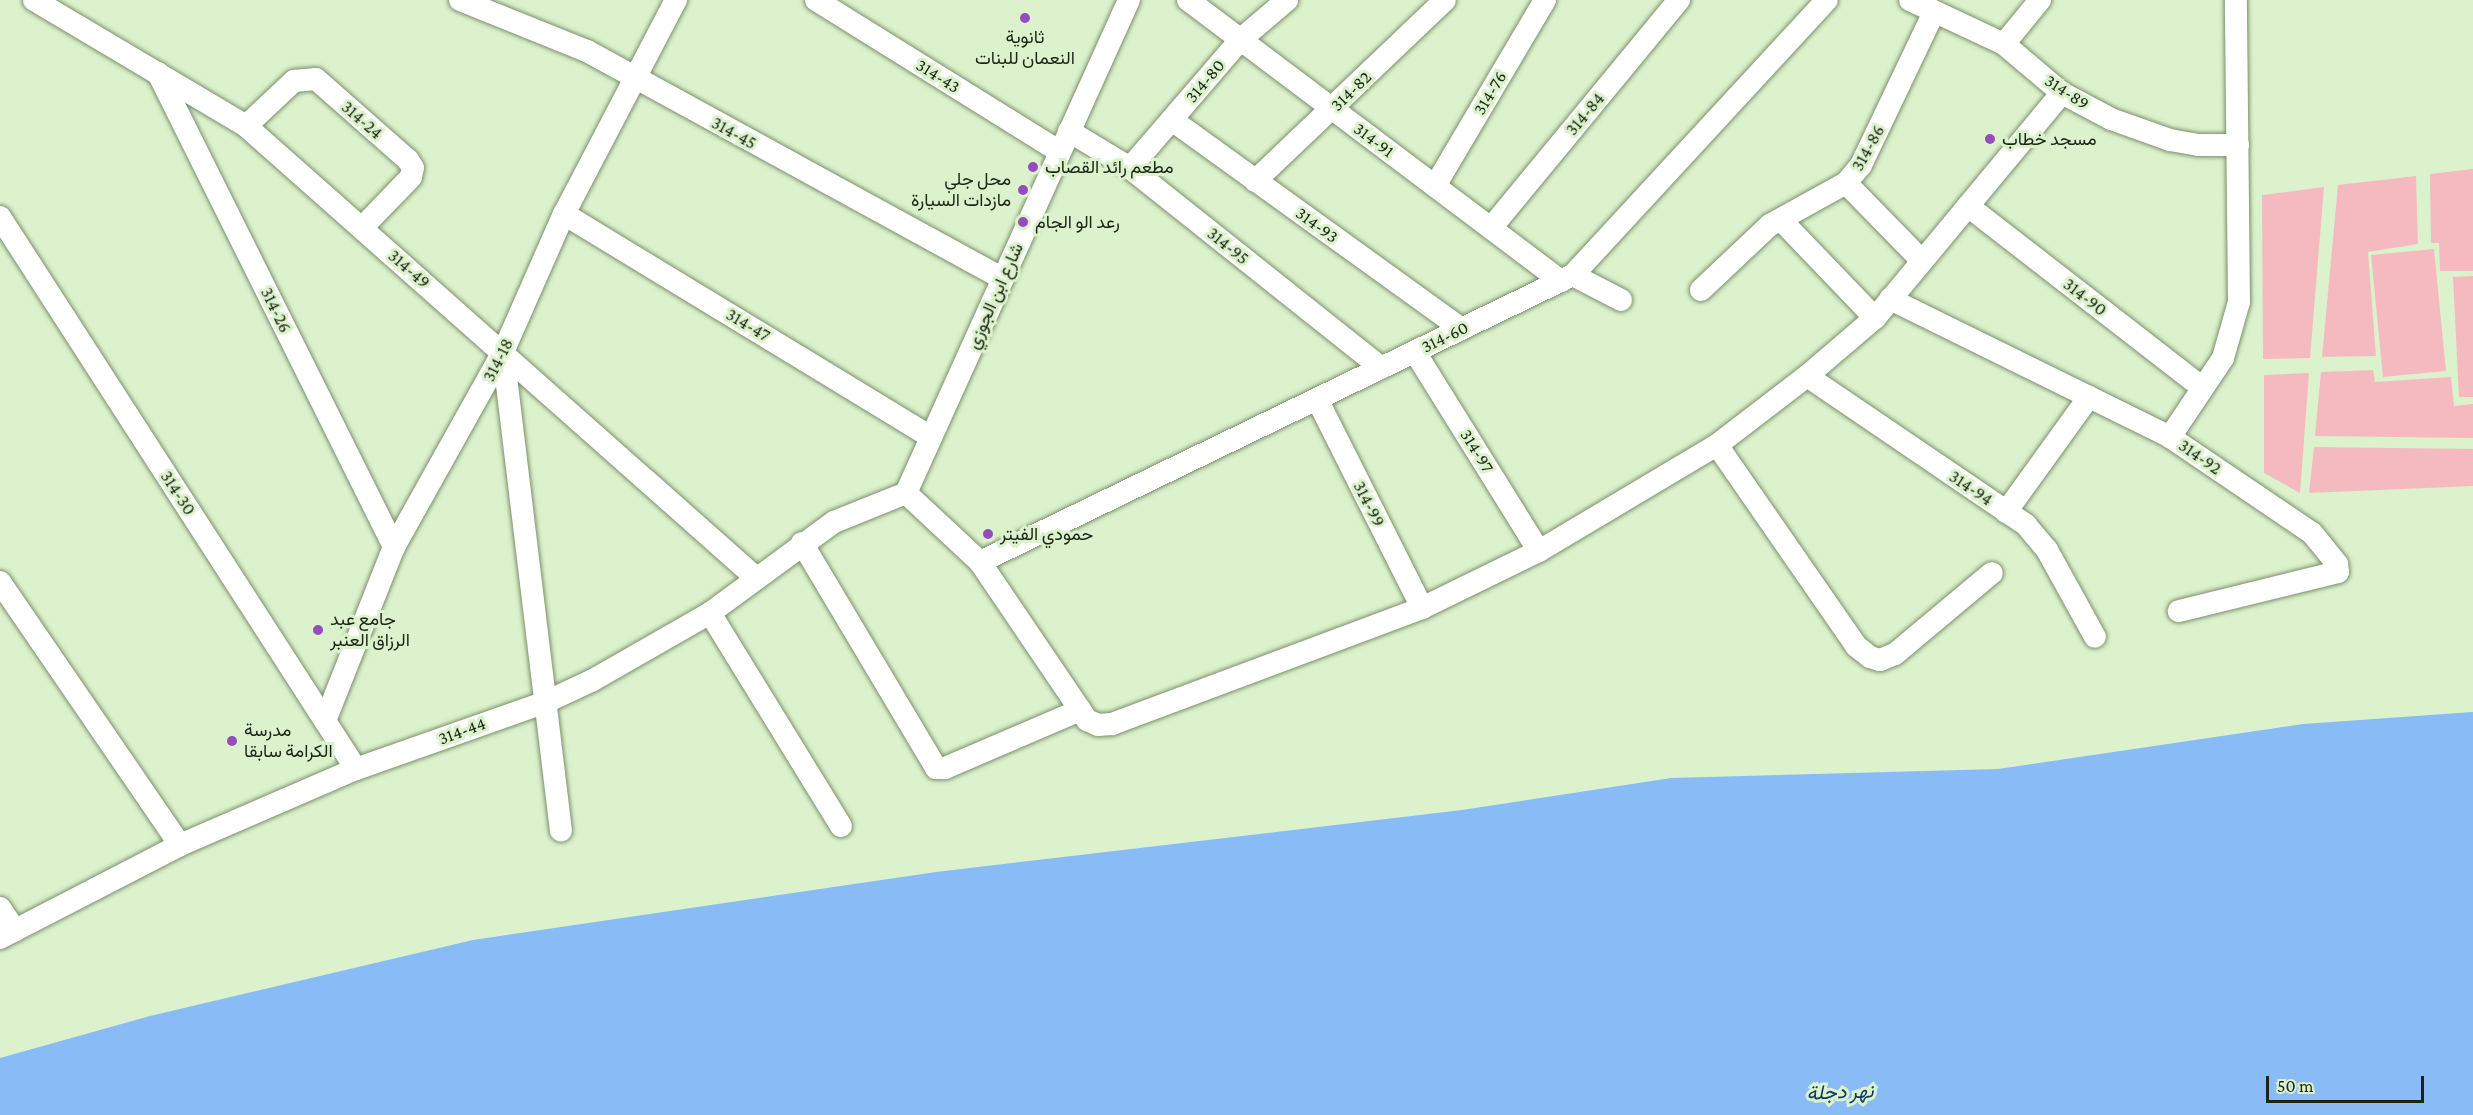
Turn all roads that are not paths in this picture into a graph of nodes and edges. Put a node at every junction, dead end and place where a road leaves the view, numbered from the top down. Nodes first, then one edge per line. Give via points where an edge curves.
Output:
1 (33, 0) edge
2 (460, 0) edge
3 (676, 0) edge
4 (816, 0) edge
5 (1129, 0) edge
6 (1188, 0) edge
7 (1287, 0) edge
8 (1445, 0) edge
9 (1545, 0) edge
10 (1679, 0) edge
11 (1827, 0) edge
12 (1910, 0) edge
13 (2040, 0) edge
14 (2236, 0) edge
15 (1934, 12) junction
16 (1240, 40) junction
17 (2004, 44) junction
18 (158, 73) junction
19 (635, 76) junction
20 (2062, 93) junction
21 (1333, 109) junction
22 (1172, 120) junction
23 (246, 126) junction
24 (1070, 131) junction
25 (2238, 145) junction
26 (1060, 152) junction
27 (1130, 168) junction
28 (1255, 181) junction
29 (1846, 183) junction
30 (1435, 186) junction
31 (1968, 206) junction
32 (564, 214) junction
33 (0, 217) edge
34 (1781, 220) junction
35 (362, 228) junction
36 (1491, 228) junction
37 (1922, 261) junction
38 (1567, 278) junction
39 (1003, 279) junction
40 (1701, 290) dead end
41 (1890, 299) junction
42 (1621, 300) dead end
43 (1875, 318) junction
44 (1462, 329) junction
45 (503, 352) junction
46 (1415, 352) junction
47 (1381, 368) junction
48 (1808, 376) junction
49 (2203, 388) junction
50 (2089, 397) junction
51 (1317, 399) junction
52 (931, 437) junction
53 (2170, 437) junction
54 (1717, 444) junction
55 (906, 493) junction
56 (2006, 512) junction
57 (802, 543) junction
58 (394, 547) junction
59 (1539, 551) junction
60 (980, 562) junction
61 (1992, 573) dead end
62 (755, 577) junction
63 (0, 582) edge
64 (1422, 608) junction
65 (2179, 611) dead end
66 (710, 613) junction
67 (2095, 637) dead end
68 (546, 702) junction
69 (1080, 710) junction
70 (325, 721) junction
71 (356, 769) junction
72 (841, 826) dead end
73 (561, 830) dead end
74 (180, 845) junction
75 (0, 908) edge
76 (8, 934) edge

1 - 18 street, 314-49
2 - 19 street, 314-45 via 587,51
3 - 19 street, 314-18
4 - 26 street, 314-43
5 - 24 street, شارع ابن الجوزي
6 - 16 street, 314-91
7 - 16 street, 314-80
8 - 21 street, 314-82
9 - 30 street, 314-76
10 - 36 street, 314-84
11 - 38 street, 314-60
12 - 15 street, 314-89
13 - 17 street
14 - 25 street
15 - 17 street, 314-89
15 - 29 street, 314-86 via 1862,165
16 - 21 street, 314-91
16 - 22 street, 314-80
17 - 20 street, 314-89
18 - 23 street, 314-49
18 - 58 street, 314-26
19 - 32 street, 314-18
19 - 39 street, 314-45
20 - 25 street, 314-89 via 2111,119 2170,140 2199,146
20 - 31 street
21 - 28 street, 314-82
21 - 30 street, 314-91
22 - 27 street, 314-80
22 - 28 street, 314-93
23 - 35 street, 314-49
23 - 35 street, 314-24 via 294,81 316,79 408,160 412,168 411,177
24 - 26 street, شارع ابن الجوزي
24 - 27 street, 314-95
25 - 49 street via 2239,302 2223,358
26 - 39 street, شارع ابن الجوزي
27 - 47 street, 314-95
28 - 44 street, 314-93
29 - 34 street, 314-86
29 - 37 street
30 - 36 street, 314-91
31 - 37 street
31 - 49 street, 314-90
32 - 45 street, 314-18
32 - 52 street, 314-47
33 - 70 street, 314-30
34 - 40 street, 314-86 via 1770,225
34 - 43 street
35 - 45 street, 314-49
36 - 38 street, 314-91
37 - 41 street
38 - 42 street, 314-91
38 - 44 street, 314-60
39 - 52 street, شارع ابن الجوزي
41 - 43 street
41 - 50 street, 314-92
43 - 48 street
44 - 46 street, 314-60
45 - 58 street, 314-18
45 - 62 street, 314-49
45 - 68 street
46 - 47 street, 314-60
46 - 59 street, 314-97
47 - 51 street, 314-60
48 - 54 street
48 - 56 street, 314-94
49 - 53 street
50 - 53 street, 314-92
50 - 56 street
51 - 60 street, 314-60
51 - 64 street, 314-99
52 - 55 street, شارع ابن الجوزي
53 - 65 street, 314-92 via 2312,534 2335,557 2338,572
54 - 59 street
54 - 61 street via 1856,646 1870,657 1880,660 1895,654
55 - 57 street, 314-44 via 834,522
55 - 60 street
56 - 67 street, 314-94 via 2037,536
57 - 62 street, 314-44
57 - 69 street via 936,768 945,768
58 - 70 street, 314-18
59 - 64 street
60 - 69 street
62 - 66 street, 314-44
63 - 74 street
64 - 69 street via 1112,724 1098,725 1087,720
66 - 68 street, 314-44 via 593,680
66 - 72 street
68 - 71 street, 314-44
68 - 73 street
70 - 71 street, 314-30
71 - 74 street, 314-44
74 - 76 street, 314-44
75 - 76 street

